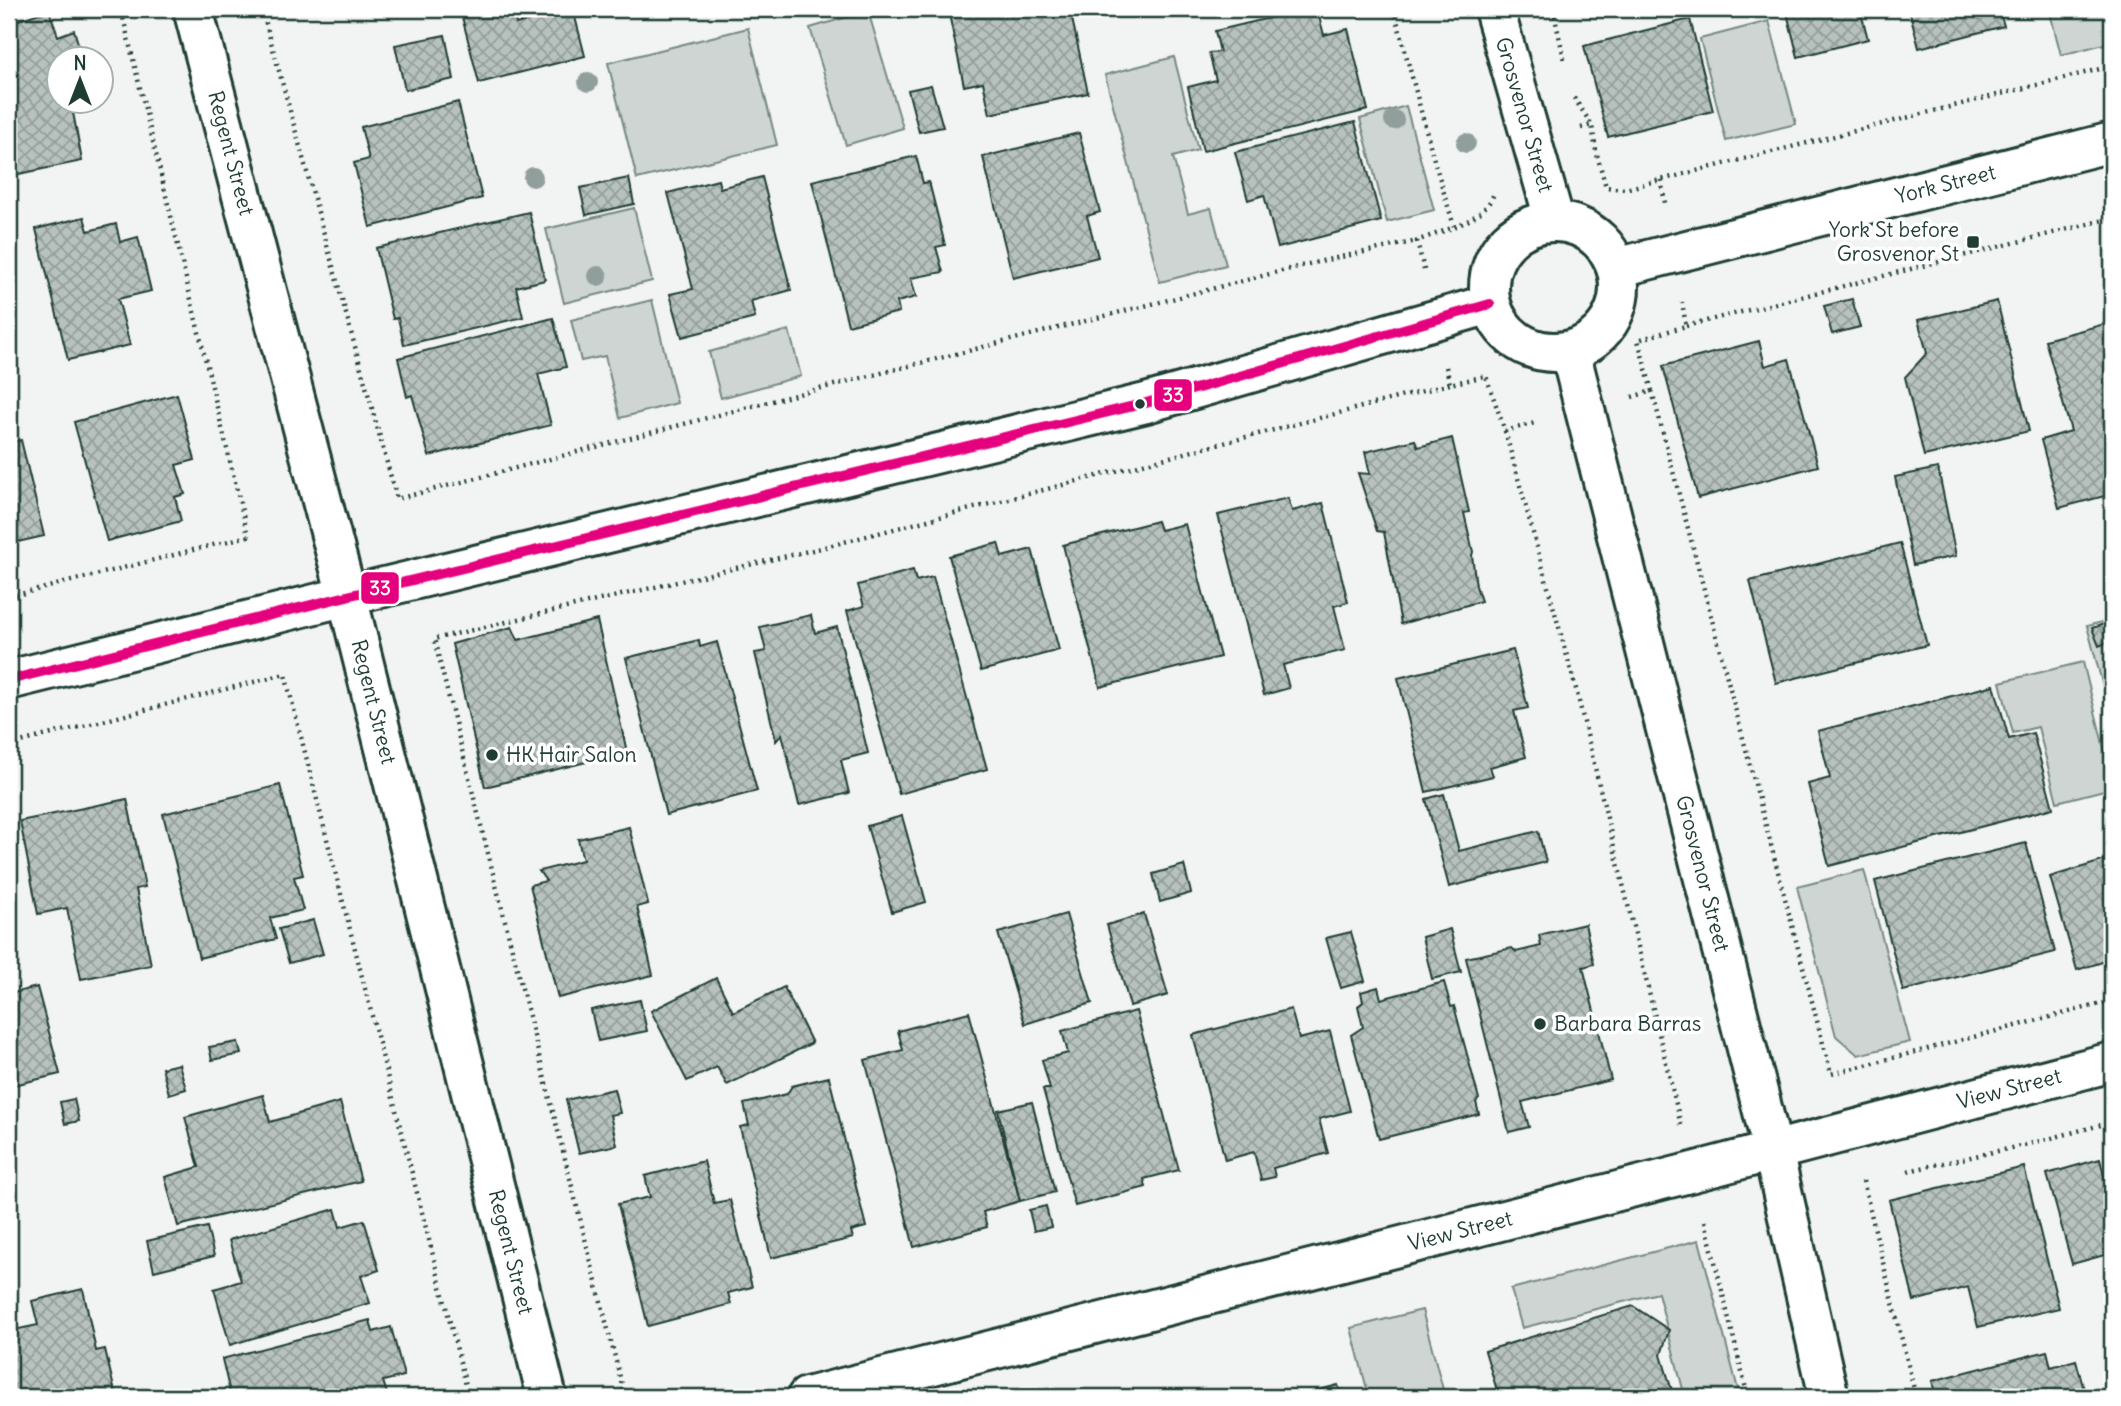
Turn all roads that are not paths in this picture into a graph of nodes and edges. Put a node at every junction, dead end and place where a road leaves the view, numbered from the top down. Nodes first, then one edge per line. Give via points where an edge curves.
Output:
1 (193, 9) edge
2 (1494, 9) edge
3 (2112, 142) edge
4 (1555, 222) junction
5 (1616, 268) junction
6 (1490, 304) junction
7 (1570, 351) junction
8 (347, 596) junction
9 (9, 680) edge
10 (2112, 1062) edge
11 (1773, 1151) junction
12 (547, 1397) edge
13 (807, 1397) edge
14 (1829, 1397) edge

1 - 8 street, Regent Street
2 - 4 street, Grosvenor Street
3 - 5 street, York Street
4 - 5 street via 1593,234
4 - 6 street via 1516,233 1502,247 1492,265
5 - 7 street via 1616,309 1589,342
6 - 7 street via 1499,324 1530,348
6 - 8 street via 1146,403
7 - 11 street, Grosvenor Street
8 - 9 street
8 - 12 street, Regent Street
10 - 11 street, View Street
11 - 13 street, View Street
11 - 14 street, Grosvenor Street

